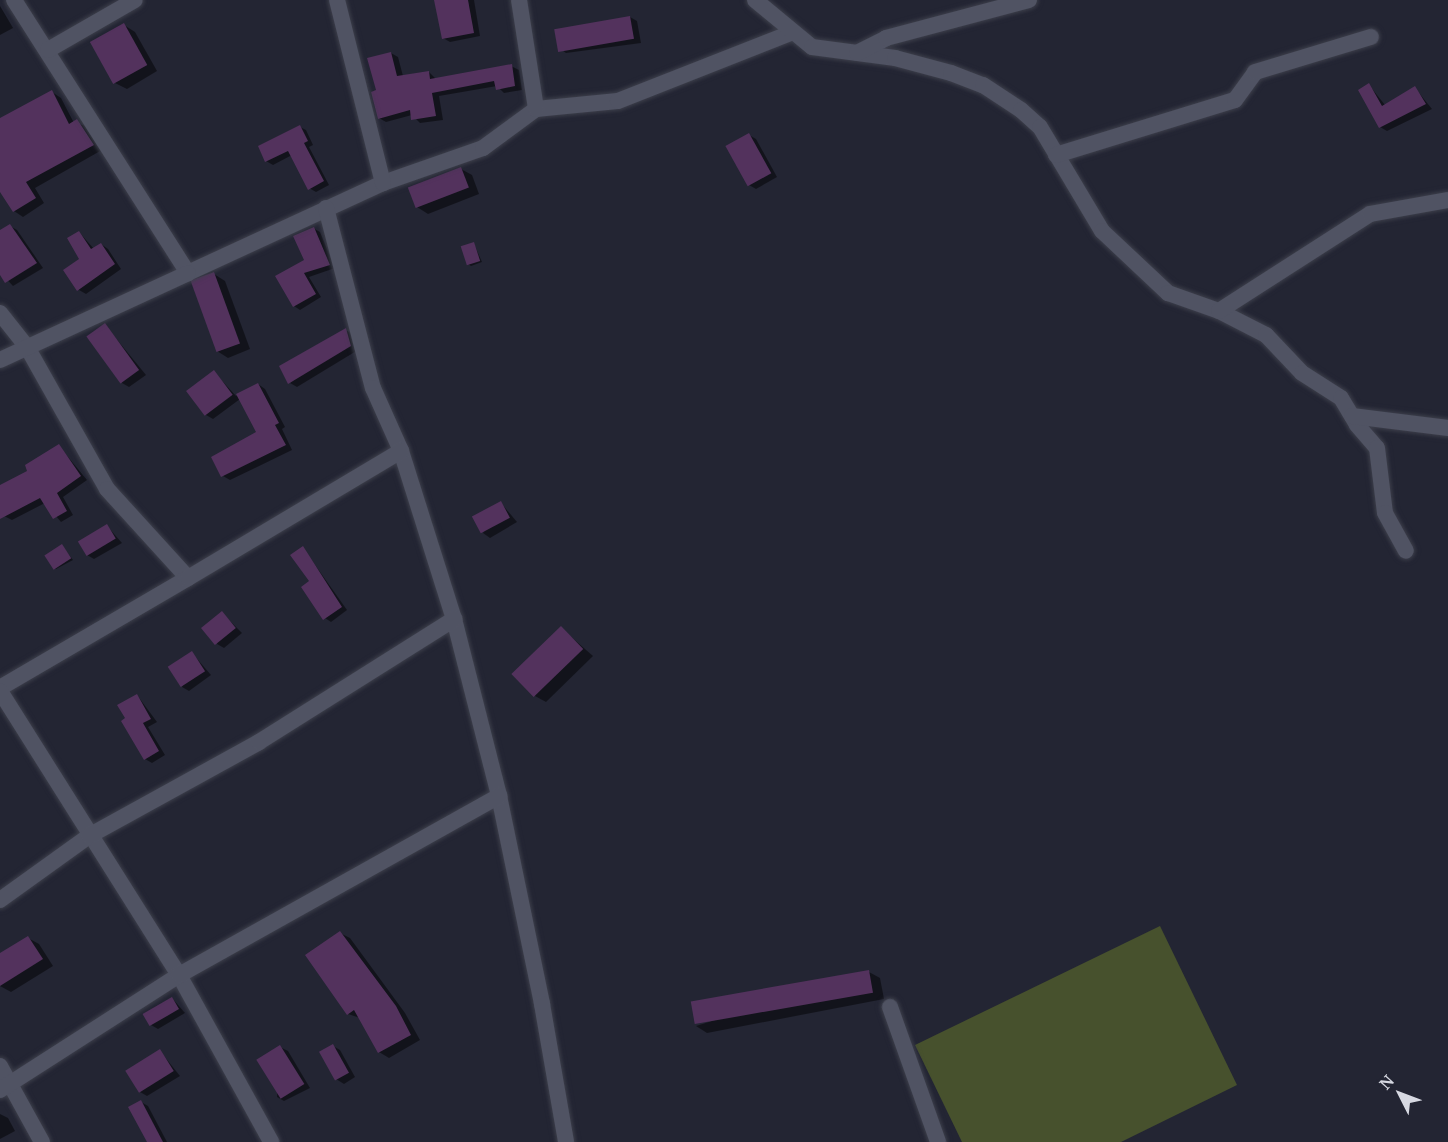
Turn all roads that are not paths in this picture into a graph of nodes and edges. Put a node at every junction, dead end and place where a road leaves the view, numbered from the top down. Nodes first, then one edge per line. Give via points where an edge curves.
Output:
1 (14, 0) edge
2 (135, 0) edge
3 (337, 0) edge
4 (519, 0) edge
5 (755, 0) edge
6 (1029, 0) edge
7 (793, 32) junction
8 (1371, 37) dead end
9 (48, 50) junction
10 (857, 53) junction
11 (536, 109) junction
12 (1056, 154) junction
13 (382, 183) junction
14 (1448, 200) edge
15 (326, 208) junction
16 (188, 273) junction
17 (1220, 311) junction
18 (0, 313) edge
19 (27, 347) junction
20 (0, 360) edge
21 (1352, 416) junction
22 (1448, 428) edge
23 (401, 451) junction
24 (1406, 551) dead end
25 (188, 578) junction
26 (454, 620) junction
27 (0, 690) edge
28 (499, 796) junction
29 (89, 836) junction
30 (0, 900) edge
31 (179, 975) junction
32 (890, 1007) dead end
33 (0, 1066) edge
34 (5, 1088) edge
35 (42, 1142) edge
36 (271, 1142) edge
37 (566, 1142) edge
38 (938, 1142) edge

1 - 9 street
2 - 9 street
3 - 13 street
4 - 11 street
5 - 7 street
6 - 10 street via 886,38
7 - 10 street via 812,47
7 - 11 street via 618,101
8 - 12 street via 1255,72 1235,100
9 - 16 street
10 - 12 street via 895,58 983,85 1040,127
11 - 13 street via 483,148
12 - 17 street via 1102,231 1168,293
13 - 15 street
14 - 17 street via 1370,214
15 - 16 street
15 - 23 street via 373,388
16 - 19 street
17 - 21 street via 1266,334 1302,373 1341,398
18 - 19 street
19 - 20 street
19 - 25 street via 107,489
21 - 22 street
21 - 24 street via 1377,448 1385,513
23 - 25 street
23 - 26 street
25 - 27 street
26 - 28 street
26 - 29 street via 259,742
27 - 29 street
28 - 31 street
28 - 37 street
29 - 30 street
29 - 31 street
31 - 34 street
31 - 36 street
32 - 38 street
33 - 34 street
34 - 35 street

